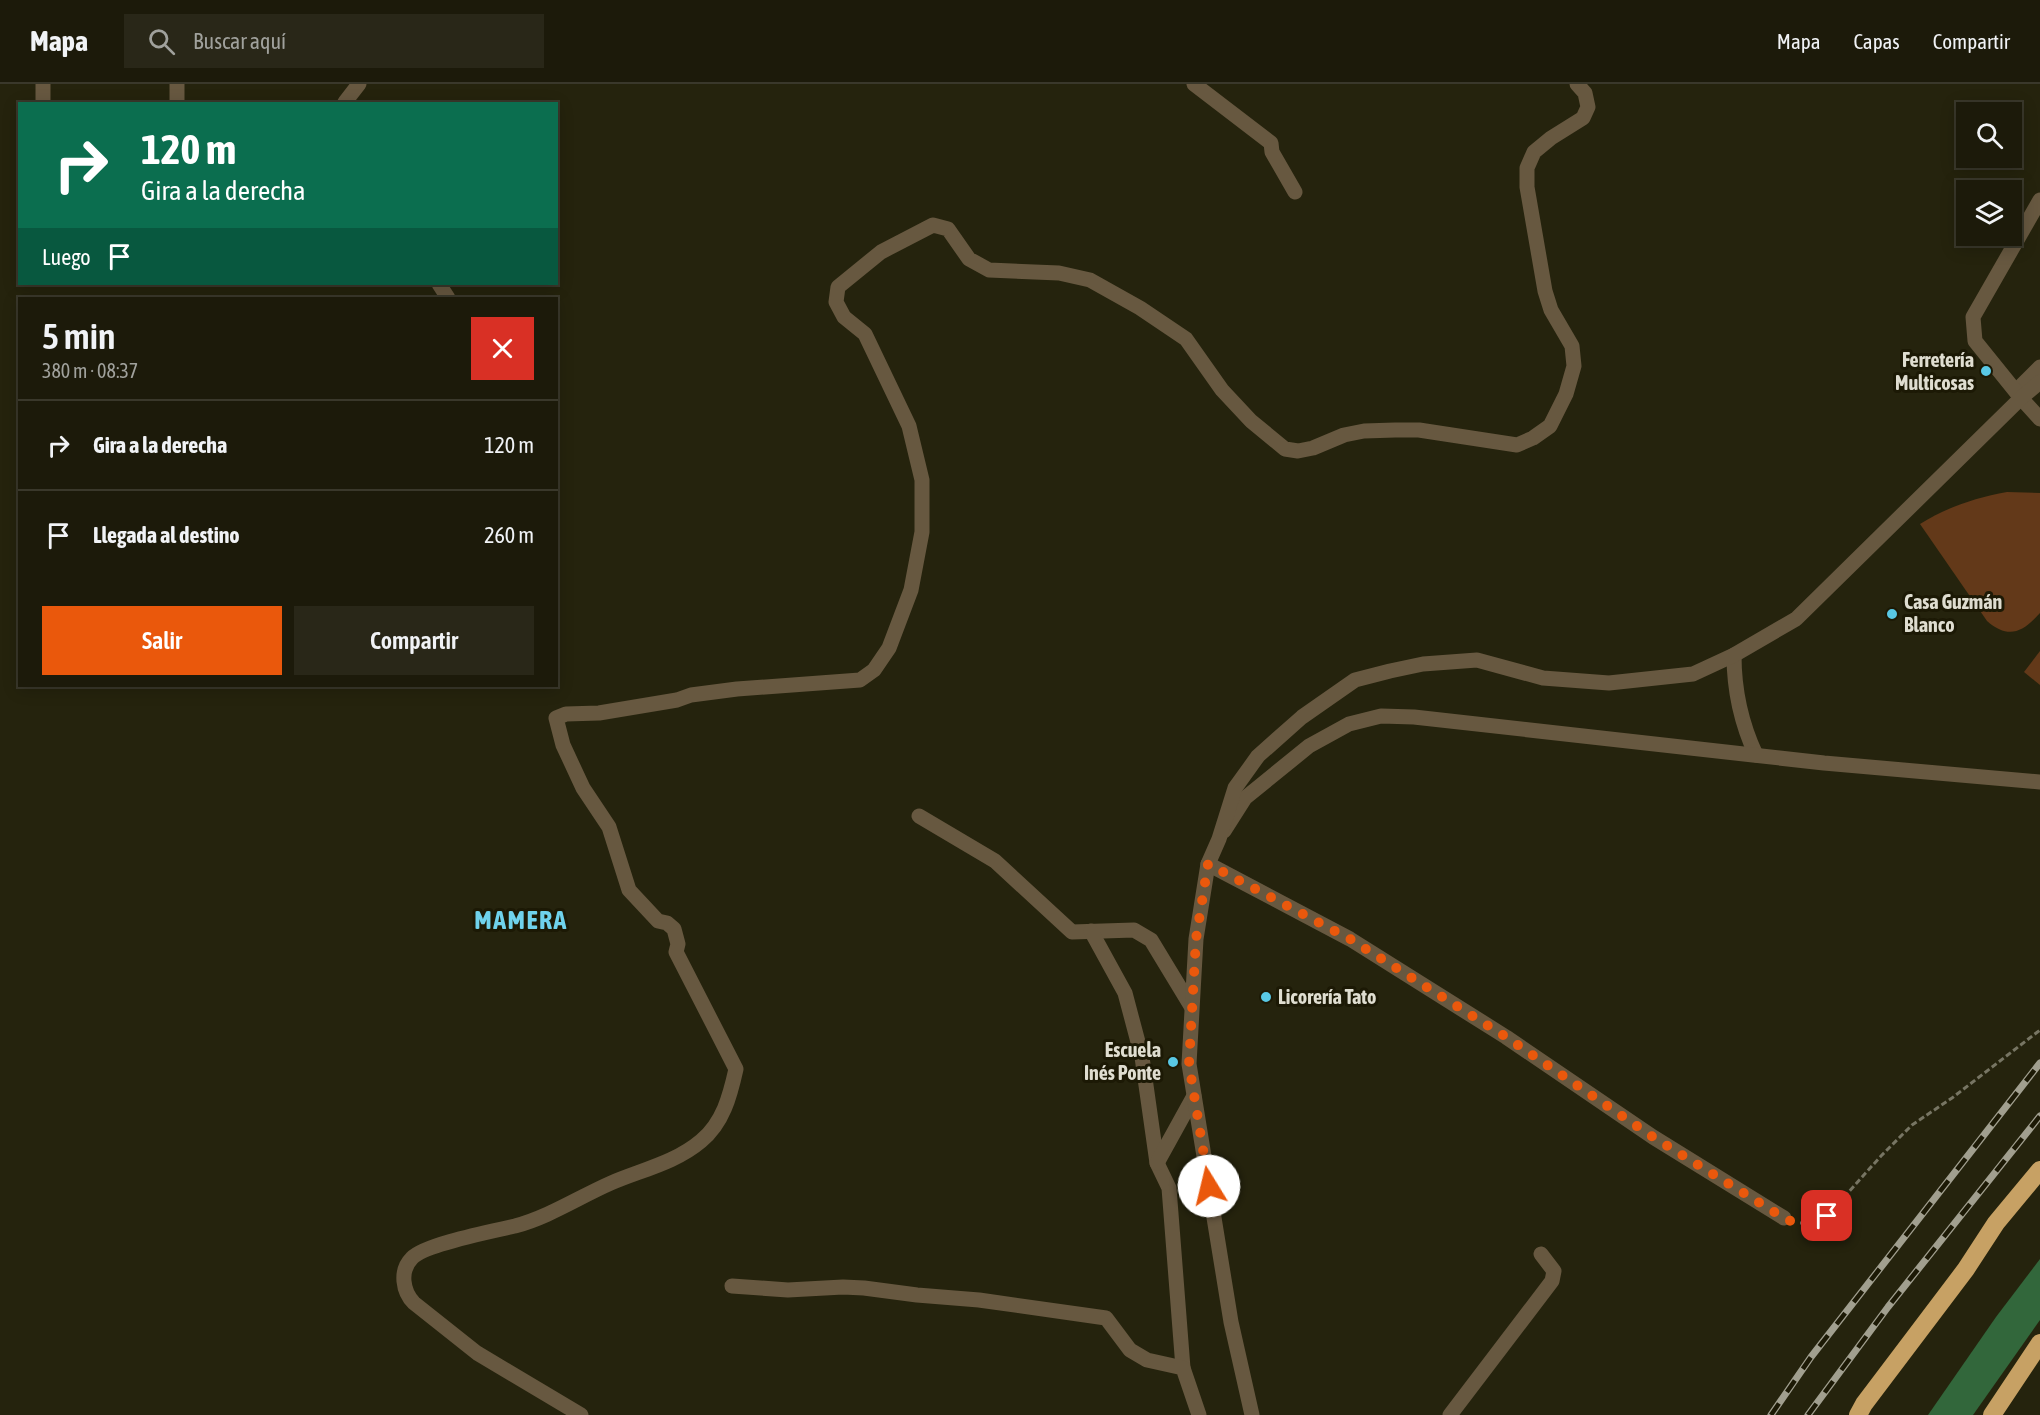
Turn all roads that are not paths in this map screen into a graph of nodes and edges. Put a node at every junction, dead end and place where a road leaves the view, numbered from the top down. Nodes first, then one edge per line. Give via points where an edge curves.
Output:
1 (43, 84) edge
2 (177, 84) edge
3 (359, 84) edge
4 (1194, 84) edge
5 (1578, 84) edge
6 (177, 101) dead end
7 (43, 102) edge
8 (345, 102) edge
9 (1295, 192) dead end
10 (2040, 200) edge
11 (2040, 367) edge
12 (2040, 382) edge
13 (2018, 395) junction
14 (2040, 419) edge
15 (1734, 655) junction
16 (1756, 755) junction
17 (2040, 782) edge
18 (919, 816) dead end
19 (1219, 839) junction
20 (1208, 864) junction
21 (1090, 931) junction
22 (1191, 1006) junction
23 (1194, 1096) junction
24 (1157, 1162) junction
25 (2040, 1170) edge
26 (1784, 1218) road end
27 (1541, 1254) dead end
28 (732, 1286) dead end
29 (2040, 1343) edge
30 (1183, 1368) junction
31 (581, 1415) edge
32 (1199, 1415) edge
33 (1252, 1415) edge
34 (1450, 1415) edge
35 (1858, 1415) edge
36 (1992, 1415) edge

1 - 7 street
2 - 6 street
3 - 8 street
4 - 9 street via 1270,143
5 - 31 street via 1588,107 1583,118 1534,152 1527,168 1545,291 1572,346 1574,366 1550,426 1517,445 1395,430 1364,431 1313,448 1285,449 1222,390 1186,339 1140,308 1090,280 1059,273 989,270 969,259 948,229 933,225 881,252 838,287 836,302 844,317 865,334 909,426 922,480 922,532 911,590 889,648 874,670 860,680 691,694 677,700 556,718 563,745 583,788 609,827 629,890 658,921 674,929 676,952 736,1069 725,1111 702,1141 671,1161 610,1183 529,1222 421,1252 410,1259 404,1276 406,1296 414,1304 477,1353
10 - 13 street via 1973,317 1975,340
11 - 13 street
12 - 13 street
13 - 14 street
13 - 15 street via 1796,619
15 - 16 street via 1740,714
15 - 19 street via 1693,674 1610,683 1543,678 1477,660 1423,664 1355,680 1302,717 1258,756 1235,788
16 - 17 street
16 - 19 street via 1381,716 1348,724 1310,746 1245,798
18 - 21 street via 995,861 1072,932
19 - 20 street
20 - 22 street
20 - 26 street via 1350,939
21 - 22 street via 1134,930 1151,940
21 - 24 street via 1125,993 1142,1057
22 - 23 street via 1189,1064
23 - 24 street
23 - 33 street via 1231,1322
24 - 30 street via 1169,1188
25 - 35 highway via 1996,1223
27 - 34 street via 1554,1271 1552,1281
28 - 30 street via 788,1290 864,1288 1106,1317 1130,1350 1147,1360
29 - 36 highway
30 - 32 street

